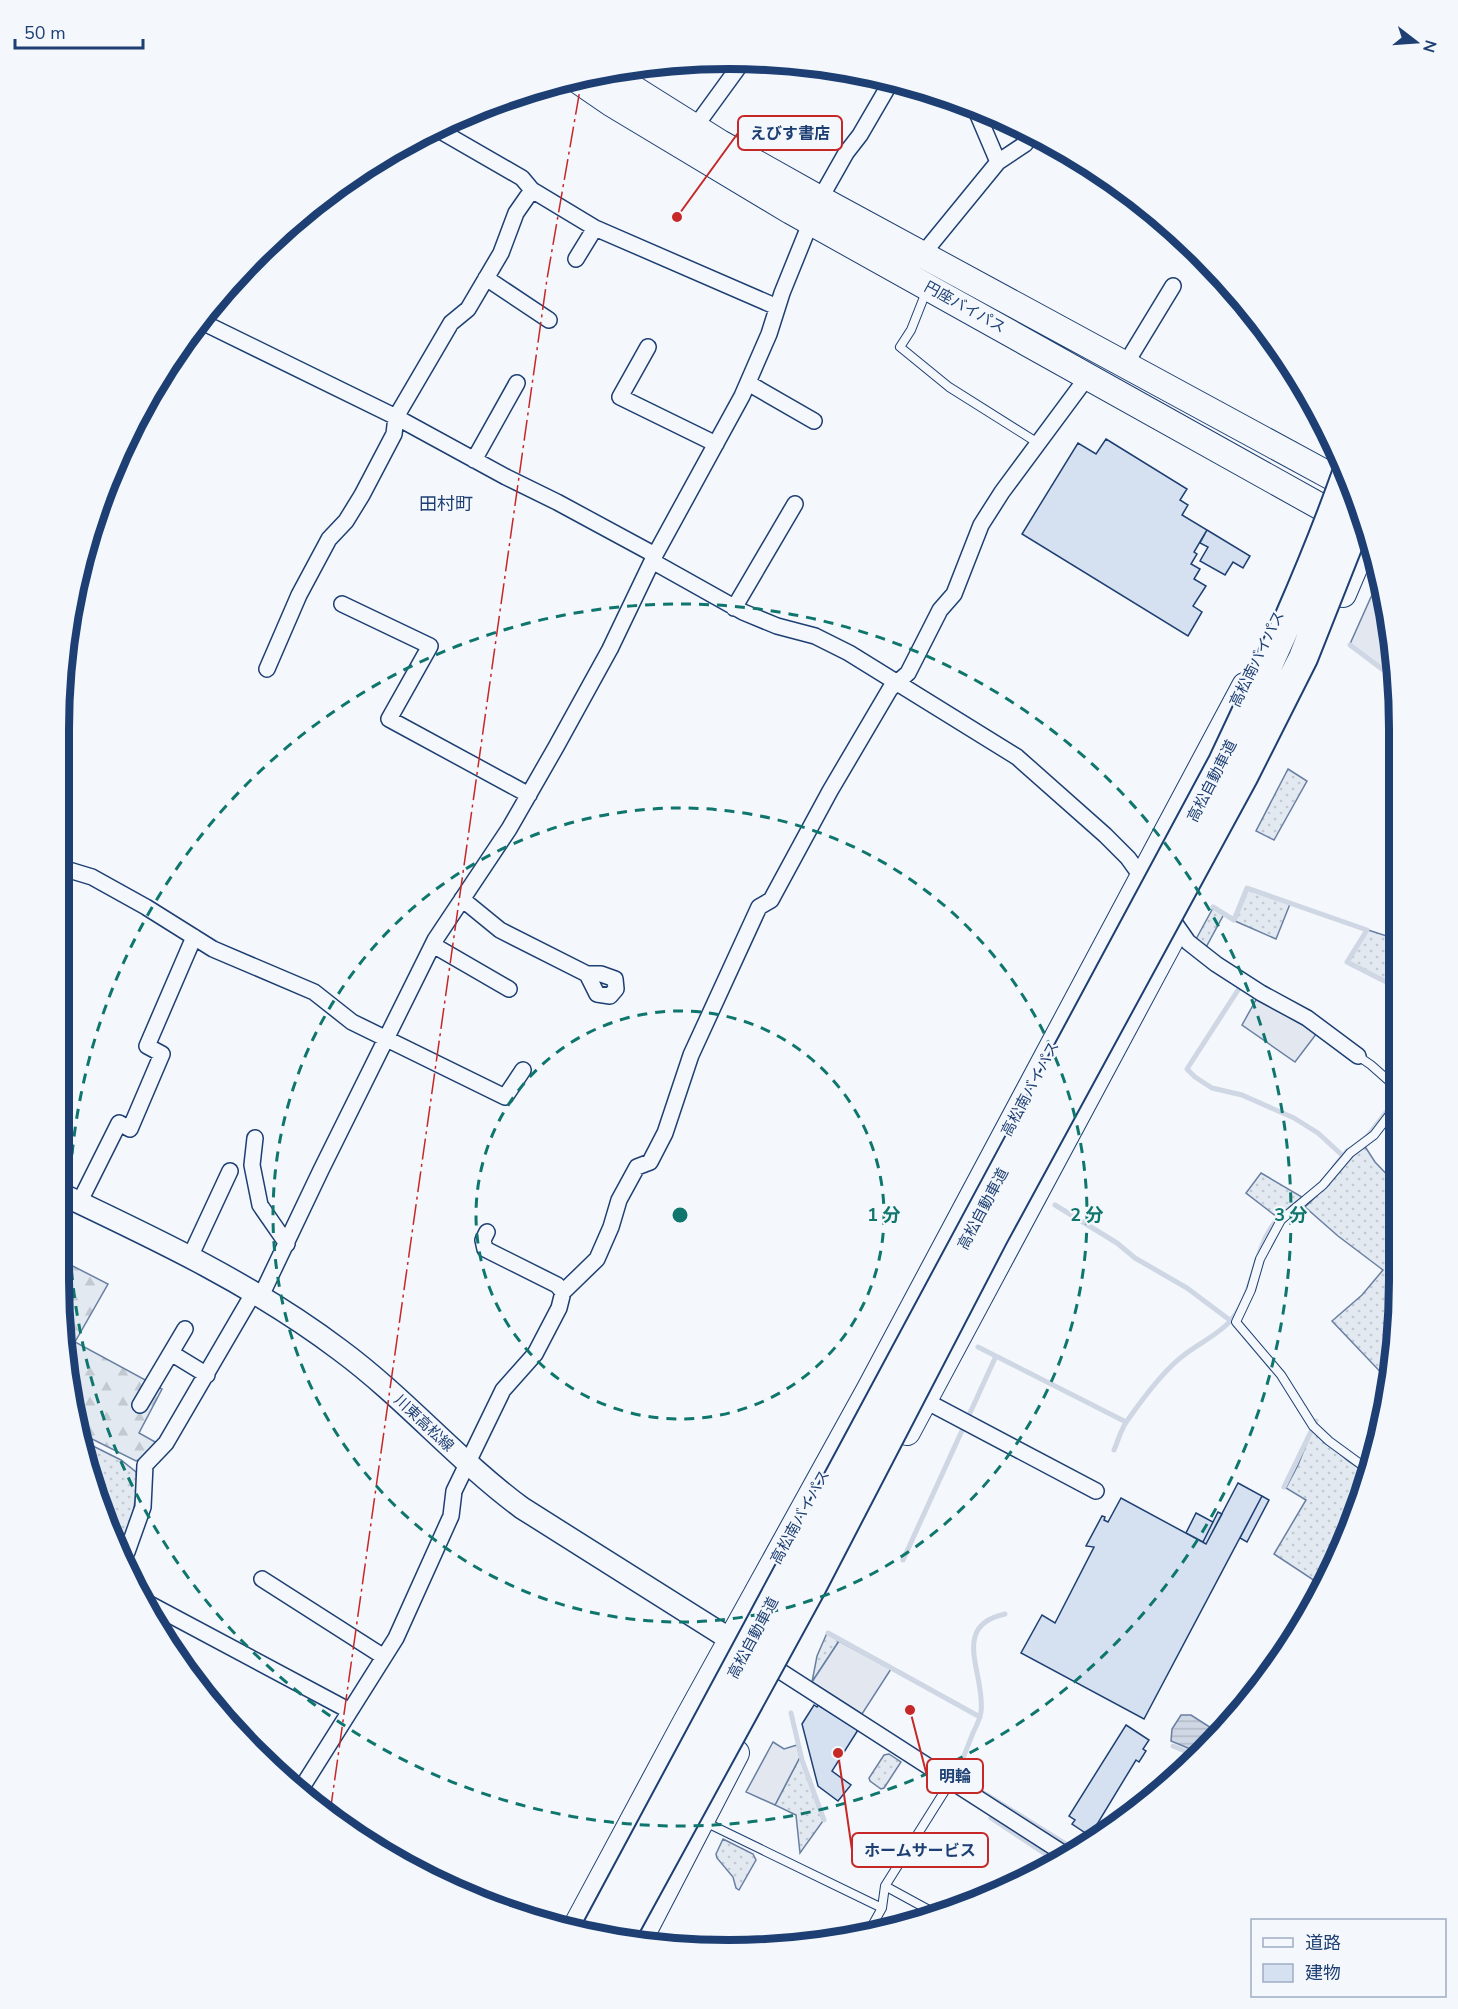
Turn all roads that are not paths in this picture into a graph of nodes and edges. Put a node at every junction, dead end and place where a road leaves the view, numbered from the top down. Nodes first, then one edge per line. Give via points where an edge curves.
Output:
1 (736, 69) edge
2 (618, 79) edge
3 (585, 85) edge
4 (887, 88) edge
5 (979, 118) edge
6 (695, 127) junction
7 (445, 133) edge
8 (1027, 140) edge
9 (998, 162) junction
10 (532, 190) junction
11 (816, 211) junction
12 (595, 228) junction
13 (922, 255) junction
14 (576, 259) dead end
15 (486, 278) junction
16 (1173, 286) dead end
17 (928, 287) junction
18 (777, 307) junction
19 (549, 320) dead end
20 (207, 324) edge
21 (648, 347) dead end
22 (1125, 365) junction
23 (1088, 376) junction
24 (517, 383) dead end
25 (748, 383) junction
26 (396, 417) junction
27 (814, 421) dead end
28 (1038, 443) junction
29 (716, 444) junction
30 (474, 460) junction
31 (1335, 467) edge
32 (1339, 475) edge
33 (1339, 477) edge
34 (795, 504) dead end
35 (1323, 507) junction
36 (1351, 509) edge
37 (1357, 525) edge
38 (1363, 546) edge
39 (653, 558) junction
40 (342, 604) dead end
41 (734, 608) junction
42 (267, 669) dead end
43 (899, 683) junction
44 (529, 795) junction
45 (69, 870) edge
46 (1142, 878) junction
47 (462, 899) junction
48 (1177, 927) junction
49 (194, 937) junction
50 (433, 945) junction
51 (587, 974) dead end
52 (509, 989) dead end
53 (386, 1038) junction
54 (1358, 1056) joint
55 (523, 1070) dead end
56 (1389, 1081) edge
57 (1389, 1115) edge
58 (255, 1138) dead end
59 (230, 1171) dead end
60 (69, 1198) edge
61 (79, 1203) junction
62 (487, 1232) dead end
63 (287, 1244) junction
64 (190, 1257) junction
65 (563, 1292) junction
66 (258, 1294) junction
67 (185, 1329) dead end
68 (171, 1353) junction
69 (207, 1375) junction
70 (924, 1400) junction
71 (140, 1405) dead end
72 (467, 1464) junction
73 (1362, 1466) edge
74 (1096, 1491) dead end
75 (127, 1552) dead end
76 (262, 1579) dead end
77 (155, 1607) edge
78 (731, 1640) junction
79 (384, 1657) junction
80 (780, 1671) junction
81 (350, 1711) junction
82 (951, 1781) junction
83 (304, 1784) edge
84 (701, 1820) junction
85 (1060, 1851) edge
86 (885, 1886) junction
87 (882, 1908) junction
88 (928, 1909) edge
89 (579, 1922) edge
90 (873, 1924) edge
91 (596, 1926) edge
92 (596, 1926) edge
93 (626, 1931) edge
94 (626, 1931) edge
95 (642, 1934) edge

1 - 6 street
2 - 6 highway, 円座バイパス
3 - 11 highway, 円座バイパス via 709,162
4 - 11 street via 846,153
5 - 9 street
6 - 11 highway, 円座バイパス
7 - 10 street via 522,178
8 - 9 street
9 - 13 street
10 - 12 street
10 - 15 street via 516,213 501,253
11 - 13 highway, 円座バイパス
11 - 17 highway, 円座バイパス
11 - 18 street
12 - 14 street
12 - 18 street
13 - 22 highway, 円座バイパス
15 - 19 street
15 - 26 street via 468,309 451,323
16 - 22 street
17 - 23 highway, 円座バイパス
17 - 28 lane via 900,347 949,387
18 - 25 street
20 - 26 street
21 - 29 street via 620,397
22 - 31 highway, 円座バイパス
23 - 28 street
23 - 35 highway, 円座バイパス
24 - 30 street
25 - 27 street
25 - 29 street
26 - 30 street
26 - 42 street via 394,434 346,521 329,539
28 - 43 street via 981,525 954,594 940,610
29 - 39 street
30 - 39 street
32 - 35 highway, 高松南バイパス
33 - 91 highway, 高松自動車道, bridge via 1331,519 1279,645 1223,762
34 - 41 street
35 - 36 highway, 円座バイパス
35 - 46 highway, 高松南バイパス via 1273,629
37 - 93 highway, 高松自動車道, bridge via 1302,658 1244,775 993,1237 812,1586
38 - 48 highway via 1255,782
39 - 41 street
39 - 44 street via 610,649
40 - 44 street via 430,646 389,719
41 - 43 street via 815,636
43 - 46 street via 1017,757 1105,835
43 - 65 street via 890,689 771,900 759,907 691,1055 655,1153 650,1162 637,1167 619,1200 597,1259
44 - 47 street
45 - 49 street via 92,877
46 - 48 street
46 - 78 highway, 高松南バイパス via 876,1379
47 - 50 street
47 - 51 street via 500,930
48 - 54 street via 1188,942 1216,964 1315,1023
48 - 70 highway
49 - 53 street via 314,992 352,1022
49 - 61 street via 147,1046 162,1054 153,1075 130,1128 119,1123
50 - 52 street
50 - 53 street
53 - 55 street via 505,1097
53 - 63 street
54 - 56 lane
57 - 73 lane via 1323,1185 1281,1220 1262,1255 1236,1322 1281,1375 1313,1426
58 - 63 street via 252,1165 260,1205
59 - 64 street
60 - 61 main road, 川東高松線
61 - 64 main road, 川東高松線
62 - 65 street via 483,1240 485,1249 557,1285
63 - 66 street
64 - 66 main road, 川東高松線
65 - 72 street via 536,1354 503,1390
66 - 69 street
66 - 72 main road, 川東高松線 via 343,1351
67 - 68 street
68 - 69 street
68 - 71 street
69 - 75 street via 166,1443 145,1465 143,1507
70 - 74 street
70 - 80 highway
72 - 78 main road, 川東高松線 via 522,1508
72 - 79 street via 454,1491 451,1516
76 - 79 street
77 - 81 street
78 - 80 main road, 川東高松線
78 - 89 highway, 高松南バイパス
78 - 92 highway via 716,1698
79 - 81 street
80 - 82 street
80 - 84 highway
80 - 94 highway via 744,1713
81 - 83 street
82 - 85 street
82 - 86 lane
84 - 87 lane
84 - 95 highway
86 - 87 lane
86 - 88 lane
87 - 90 lane

